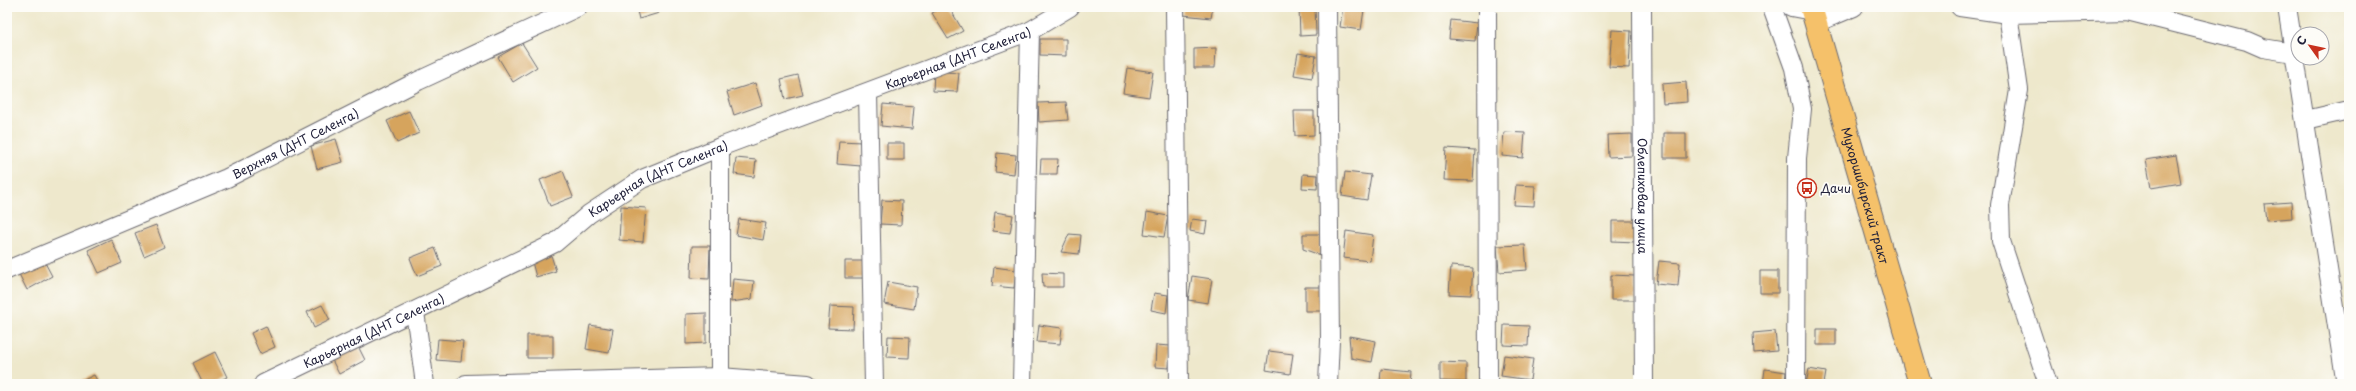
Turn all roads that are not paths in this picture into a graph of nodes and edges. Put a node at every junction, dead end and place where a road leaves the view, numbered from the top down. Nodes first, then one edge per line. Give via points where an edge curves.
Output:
1 (578, 7) edge
2 (1070, 7) edge
3 (1175, 7) edge
4 (1327, 7) edge
5 (1487, 7) edge
6 (1642, 7) edge
7 (1772, 7) edge
8 (1790, 7) edge
9 (1854, 7) edge
10 (1960, 7) edge
11 (2287, 7) edge
12 (1813, 13) edge
13 (2008, 14) junction
14 (2290, 27) edge
15 (1030, 31) junction
16 (2290, 52) edge
17 (2296, 66) edge
18 (868, 93) junction
19 (2349, 110) edge
20 (2306, 120) junction
21 (720, 147) junction
22 (7, 270) edge
23 (415, 312) junction
24 (720, 380) edge
25 (592, 382) edge
26 (263, 384) edge
27 (425, 384) edge
28 (466, 384) edge
29 (808, 384) edge
30 (874, 384) edge
31 (1022, 384) edge
32 (1179, 384) edge
33 (1328, 384) edge
34 (1488, 384) edge
35 (1644, 384) edge
36 (1796, 384) edge
37 (1920, 384) edge
38 (2048, 384) edge
39 (2346, 384) edge

1 - 22 street, Верхняя (ДНТ Селенга) via 439,71 227,178
2 - 15 street, Карьерная (ДНТ Селенга)
3 - 32 street
4 - 33 street via 1330,341
5 - 34 street
6 - 35 street, Облепиховая улица
7 - 36 street via 1794,68 1802,109 1797,158
8 - 12 street
9 - 12 street
10 - 13 street
11 - 14 street
12 - 37 main road, Мухоршибирский тракт
13 - 16 street via 2127,10 2247,41 2263,48
13 - 38 street via 2018,90 2000,205 2001,241
15 - 18 street, Карьерная (ДНТ Селенга)
15 - 31 street
17 - 20 street
18 - 21 street, Карьерная (ДНТ Селенга)
18 - 30 street
19 - 20 street
20 - 39 street
21 - 23 street, Карьерная (ДНТ Селенга) via 642,179 589,214 555,243
21 - 24 street
23 - 26 street, Карьерная (ДНТ Селенга)
23 - 27 street
24 - 25 street
24 - 29 street
25 - 28 street

